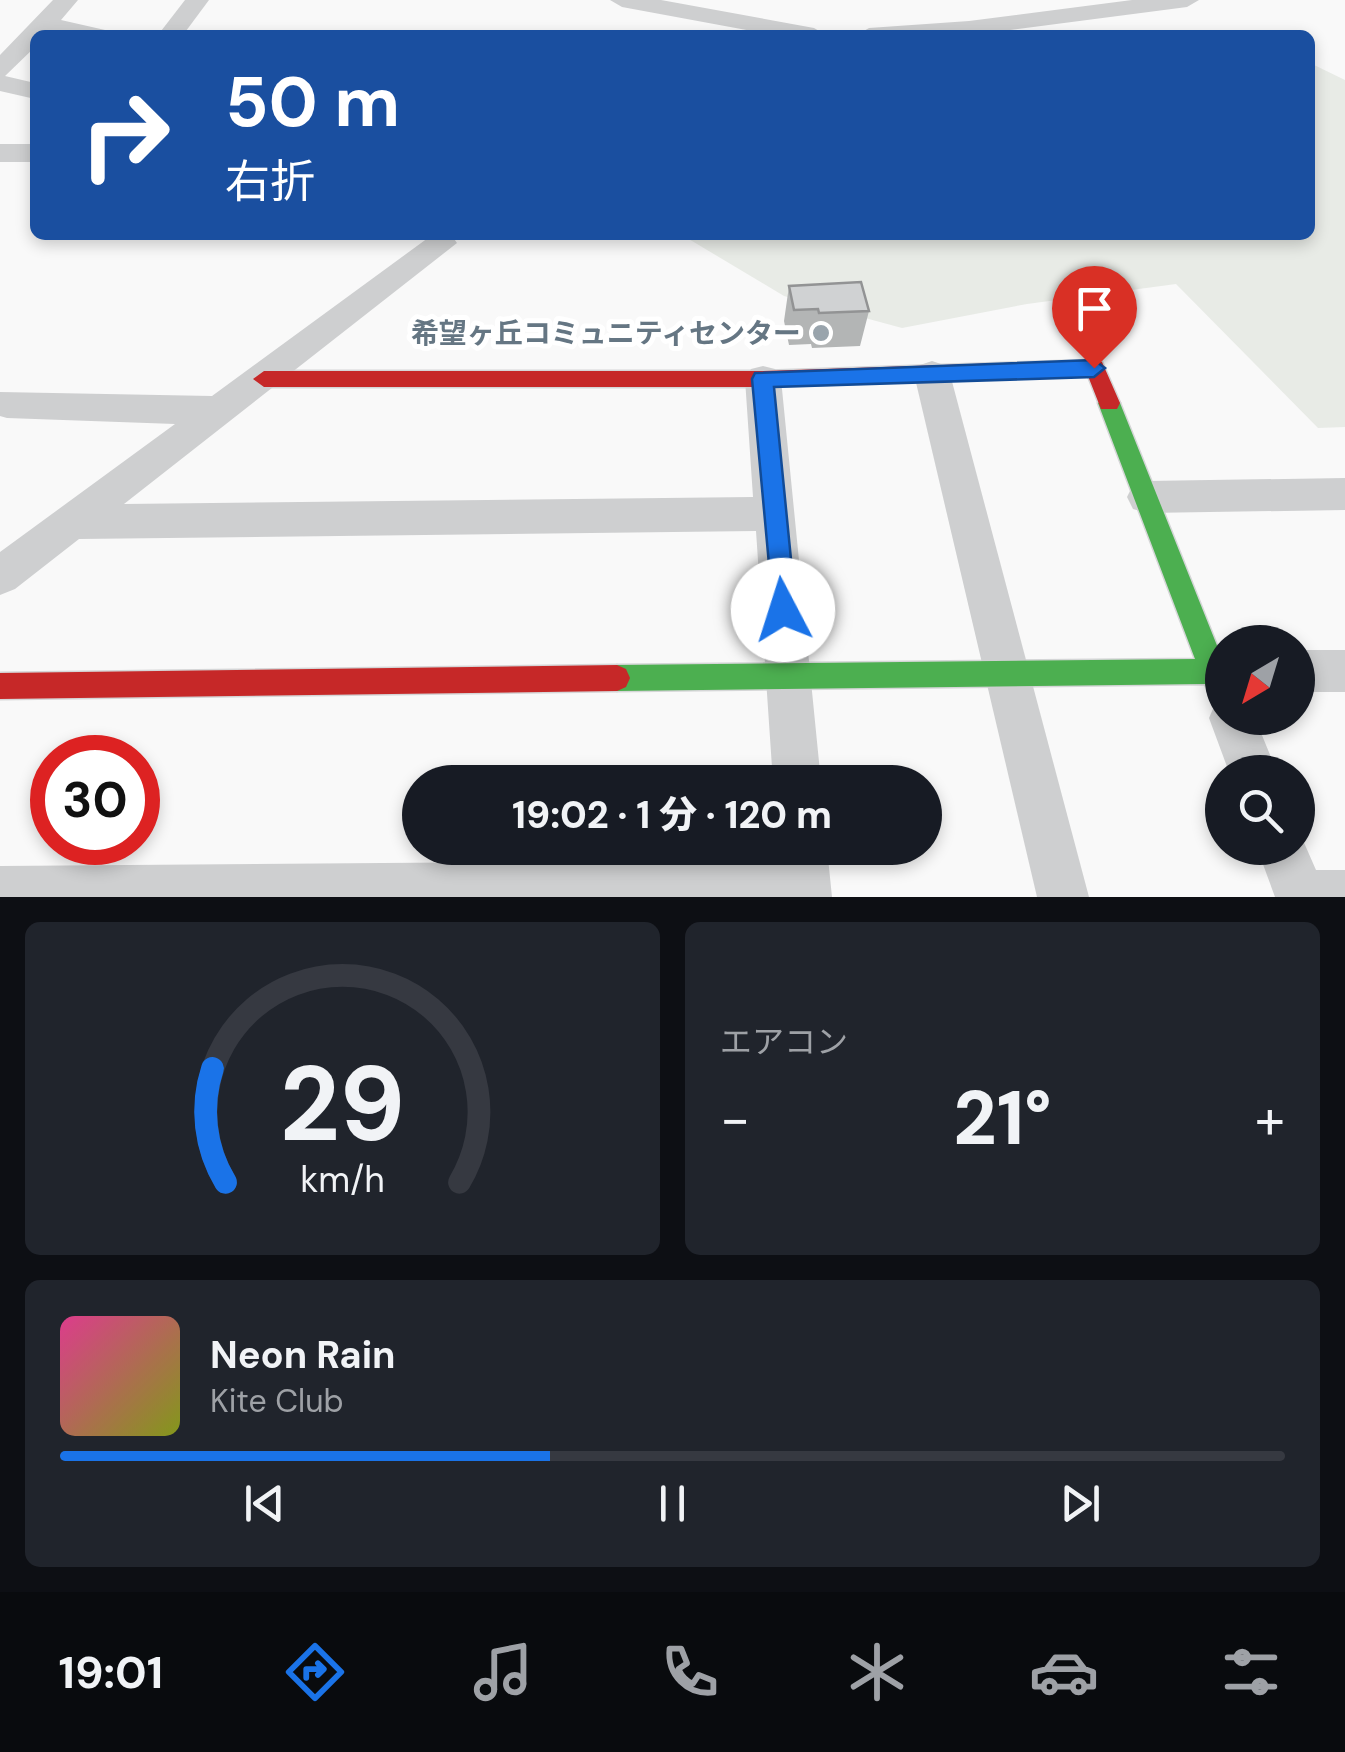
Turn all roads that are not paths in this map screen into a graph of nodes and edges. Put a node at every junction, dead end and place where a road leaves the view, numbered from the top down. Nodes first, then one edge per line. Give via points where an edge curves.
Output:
1 (66, 0) edge
2 (197, 0) edge
3 (622, 0) edge
4 (1188, 0) edge
5 (44, 24) junction
6 (39, 30) edge
7 (72, 30) edge
8 (174, 30) edge
9 (787, 30) edge
10 (940, 30) edge
11 (30, 39) edge
12 (2, 70) edge
13 (30, 89) edge
14 (30, 153) edge
15 (0, 154) edge
16 (442, 243) dead end
17 (932, 374) junction
18 (264, 379) junction
19 (762, 379) junction
20 (7, 404) dead end
21 (222, 411) junction
22 (1345, 494) edge
23 (1147, 496) junction
24 (775, 514) junction
25 (78, 522) junction
26 (0, 576) edge
27 (1205, 641) edge
28 (1315, 671) edge
29 (1345, 671) edge
30 (1008, 673) junction
31 (789, 675) junction
32 (1205, 678) edge
33 (0, 686) edge
34 (796, 765) edge
35 (1289, 865) edge
36 (804, 876) edge
37 (0, 892) edge
38 (139, 893) edge
39 (1345, 896) edge
40 (1063, 897) edge
41 (1301, 897) edge

1 - 5 street
2 - 8 street
3 - 9 street
4 - 10 street
5 - 6 street
5 - 7 street
11 - 12 street
12 - 13 street
14 - 15 street
16 - 18 street
17 - 19 street
17 - 23 street via 1094,368
17 - 30 street
18 - 19 street
18 - 21 street
19 - 24 street
20 - 21 street
21 - 25 street
22 - 23 street
23 - 27 street
24 - 25 street
24 - 31 street
25 - 26 street
28 - 29 street
30 - 31 street
30 - 32 street
30 - 40 street
31 - 33 street
31 - 34 street
35 - 41 street
36 - 38 street
37 - 38 street
39 - 41 street

